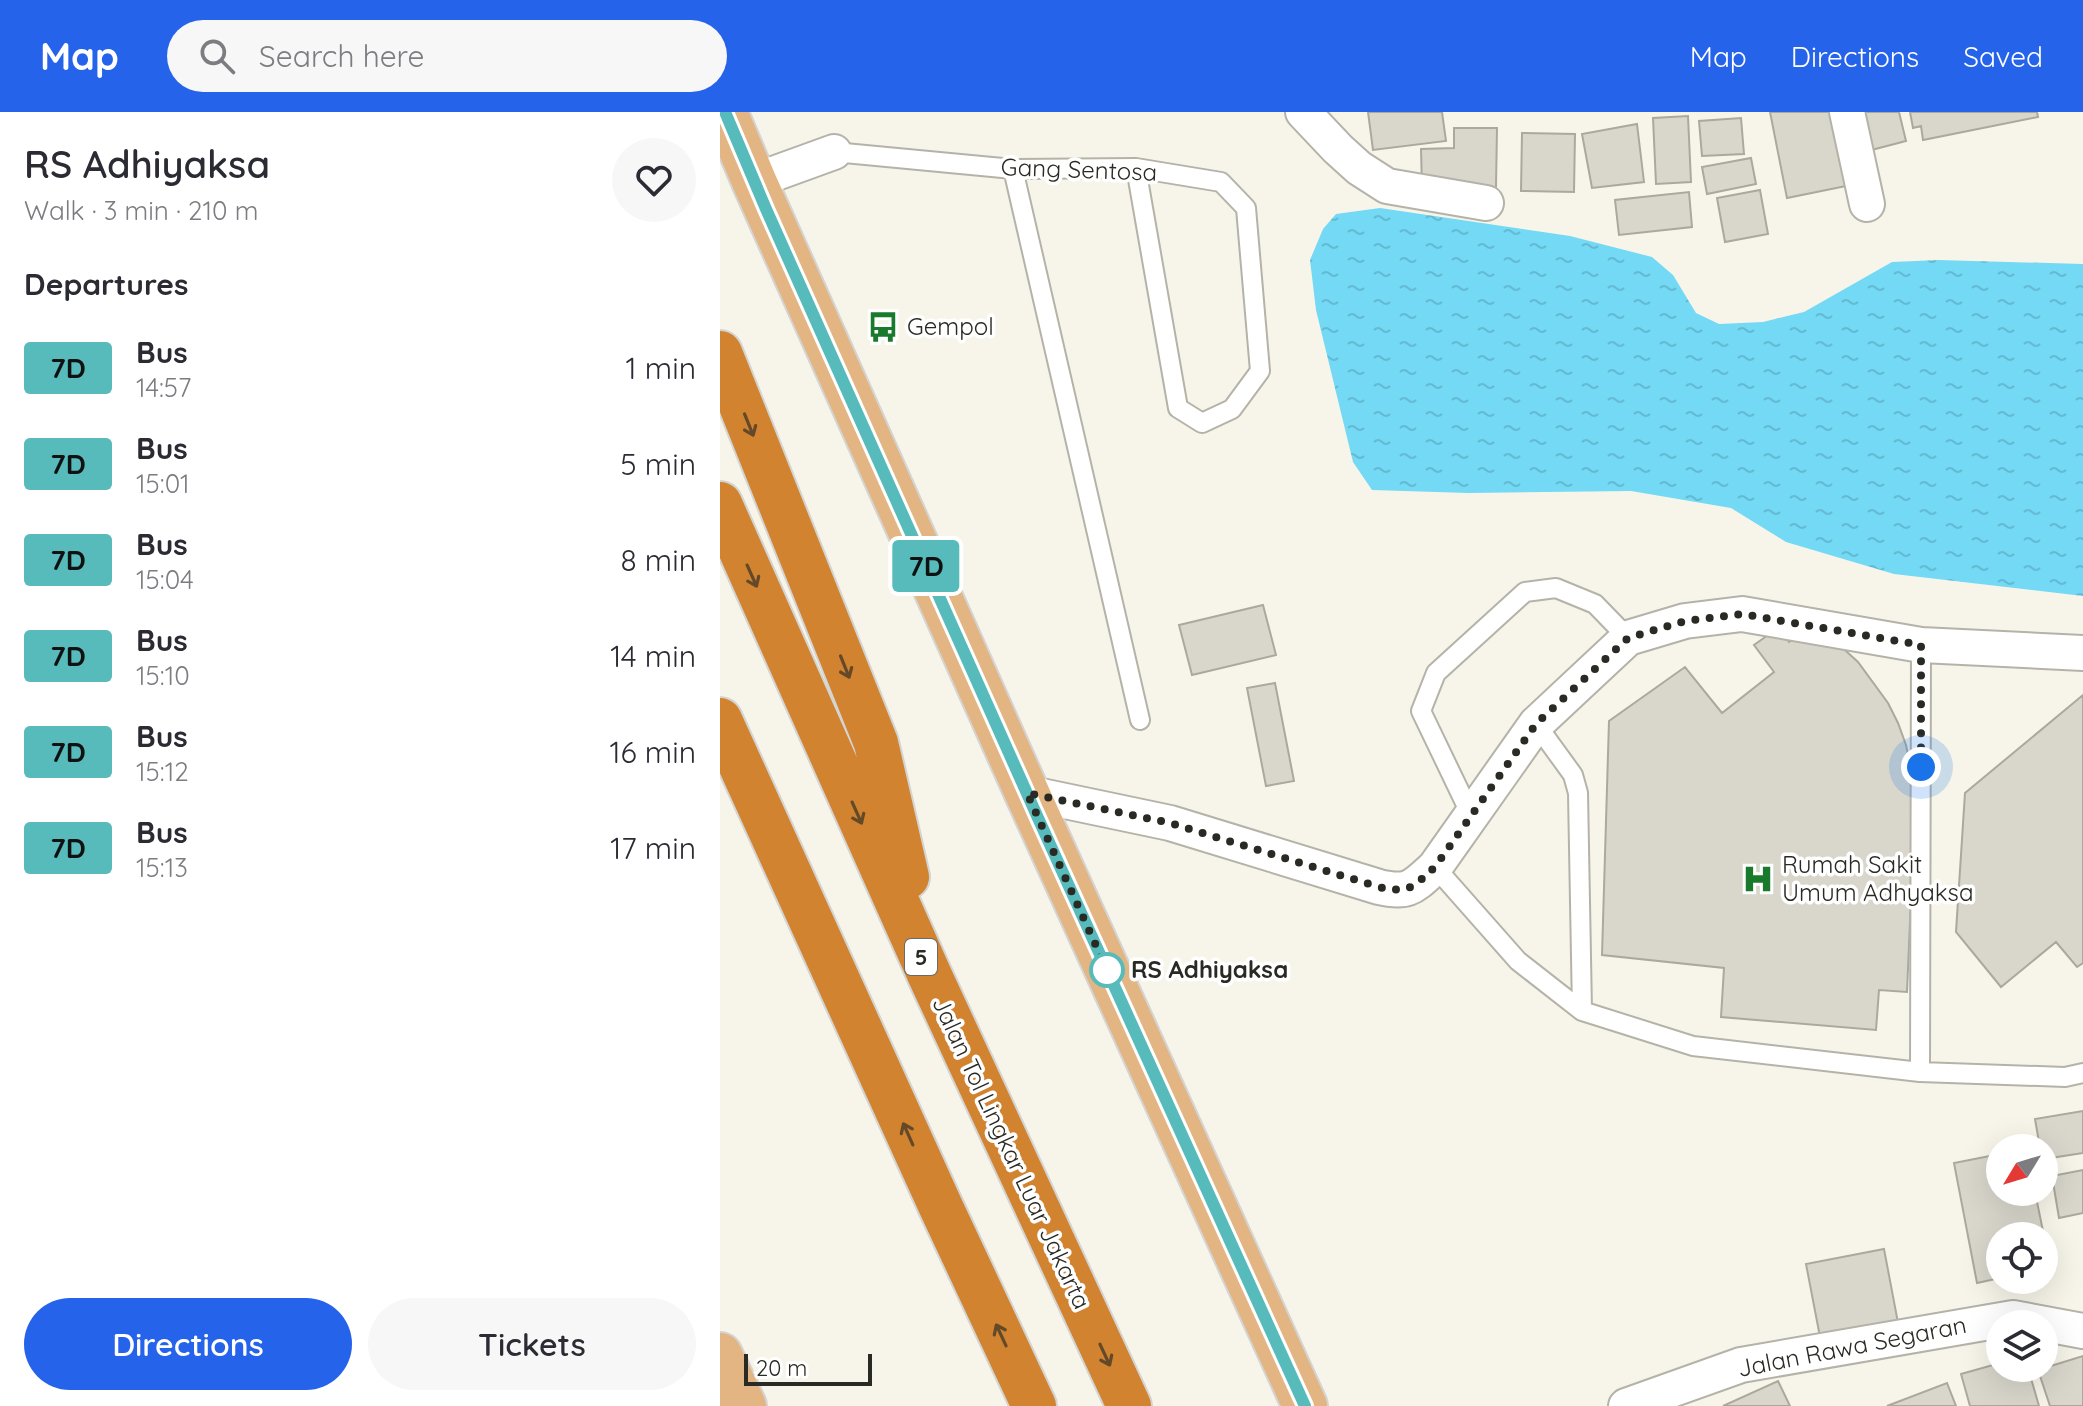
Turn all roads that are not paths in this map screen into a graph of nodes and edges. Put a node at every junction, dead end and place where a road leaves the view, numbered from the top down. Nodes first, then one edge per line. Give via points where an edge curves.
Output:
1 (725, 112) edge
2 (1303, 112) edge
3 (1847, 112) edge
4 (834, 152) joint
5 (1136, 168) junction
6 (1013, 169) junction
7 (754, 181) junction
8 (1486, 203) dead end
9 (1867, 204) dead end
10 (720, 353) edge
11 (720, 504) edge
12 (1628, 638) junction
13 (1921, 645) junction
14 (2083, 653) edge
15 (720, 720) edge
16 (1140, 720) dead end
17 (1536, 724) junction
18 (720, 786) edge
19 (1027, 793) junction
20 (1471, 815) junction
21 (1435, 867) junction
22 (930, 976) junction
23 (846, 998) junction
24 (1582, 1011) junction
25 (1920, 1072) junction
26 (2083, 1073) edge
27 (2083, 1331) edge
28 (720, 1355) edge
29 (744, 1406) edge
30 (1034, 1406) edge
31 (1129, 1406) edge
32 (1305, 1406) edge
33 (1626, 1406) edge

1 - 7 main road
2 - 8 street via 1359,168 1387,186
3 - 9 street
4 - 6 lane, Gang Sentosa
4 - 7 street
5 - 5 lane, Gang Sentosa via 1221,182 1246,208 1260,371 1232,409 1202,423 1178,408
5 - 6 lane, Gang Sentosa
6 - 16 lane
7 - 19 main road
10 -> 22 highway via 876,743
11 -> 22 highway, Jalan Tol Lingkar Luar Jakarta / 5
12 - 13 street via 1685,621 1742,614
12 - 17 street
12 - 20 lane via 1595,604 1556,588 1525,592 1436,673 1421,711
13 - 14 street
13 - 25 lane
15 - 23 highway
17 - 20 street
17 - 24 lane via 1573,775 1578,793
18 - 23 highway
19 - 21 street via 1170,823 1398,891 1415,885
19 - 32 main road
20 - 21 street
21 - 24 lane via 1518,961
22 -> 31 highway, Jalan Tol Lingkar Luar Jakarta / 5
30 -> 23 highway
24 - 25 lane via 1693,1046
25 - 26 lane via 2065,1077
27 - 33 street, Jalan Rawa Segaran via 2013,1318 1741,1365
28 - 29 main road

